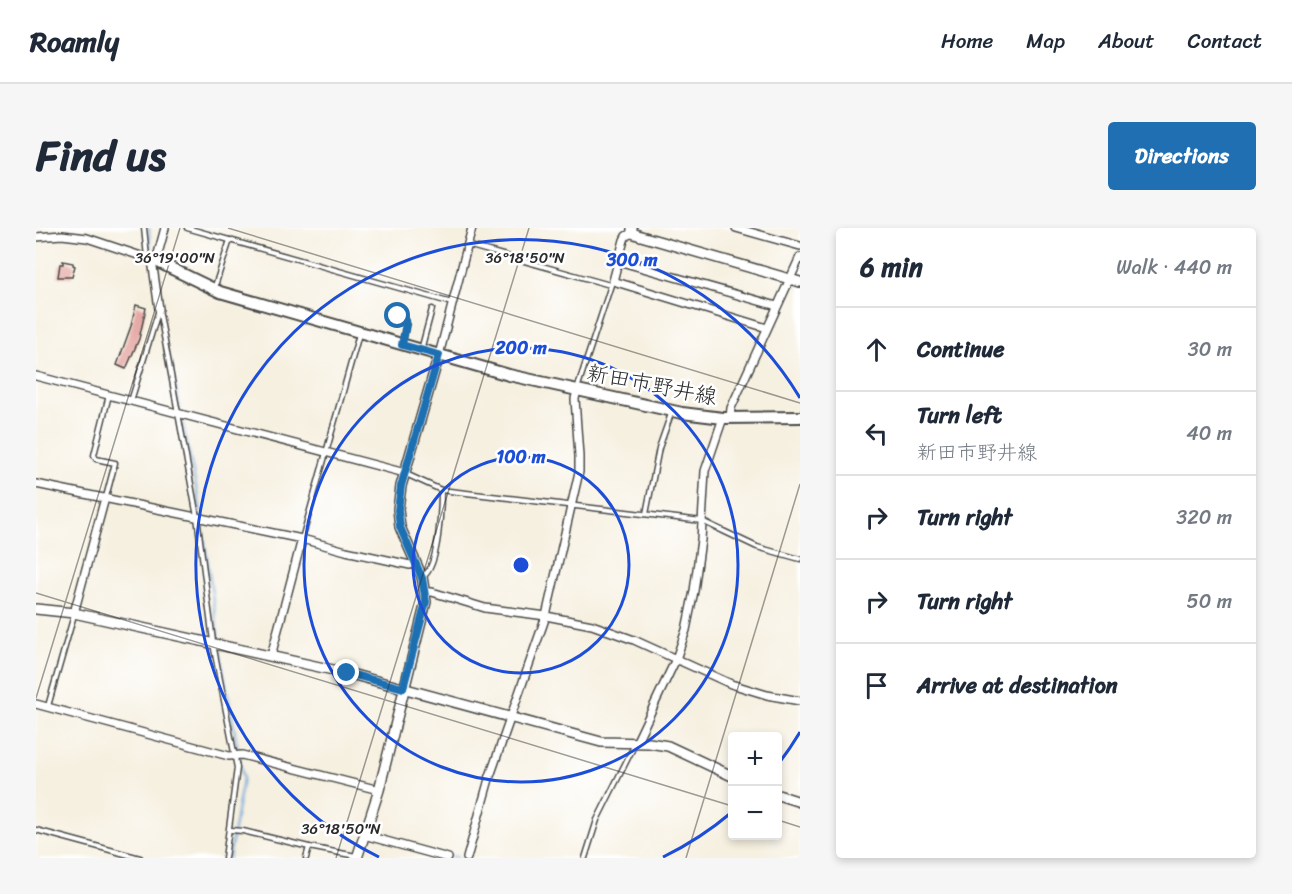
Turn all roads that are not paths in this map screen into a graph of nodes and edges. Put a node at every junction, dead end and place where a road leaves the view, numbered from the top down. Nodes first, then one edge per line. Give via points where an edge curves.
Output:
1 (144, 228) edge
2 (165, 228) edge
3 (187, 228) edge
4 (472, 228) edge
5 (736, 228) edge
6 (630, 230) edge
7 (36, 237) edge
8 (230, 240) junction
9 (467, 245) junction
10 (800, 246) edge
11 (800, 257) edge
12 (152, 260) junction
13 (618, 261) junction
14 (790, 279) junction
15 (800, 282) edge
16 (612, 283) junction
17 (214, 289) junction
18 (452, 303) junction
19 (777, 306) junction
20 (159, 309) junction
21 (432, 309) dead end
22 (398, 316) dead end
23 (767, 328) junction
24 (359, 333) junction
25 (402, 345) junction
26 (421, 350) junction
27 (439, 355) junction
28 (36, 376) edge
29 (577, 390) junction
30 (109, 395) junction
31 (131, 401) junction
32 (672, 411) junction
33 (177, 413) junction
34 (800, 417) edge
35 (727, 418) junction
36 (327, 452) junction
37 (405, 473) junction
38 (36, 484) edge
39 (441, 490) junction
40 (105, 498) junction
41 (572, 505) junction
42 (646, 514) junction
43 (197, 517) junction
44 (702, 521) junction
45 (302, 539) junction
46 (800, 559) edge
47 (416, 564) junction
48 (422, 578) junction
49 (425, 592) junction
50 (36, 609) edge
51 (74, 613) junction
52 (546, 616) junction
53 (214, 643) junction
54 (271, 656) junction
55 (676, 658) junction
56 (403, 688) junction
57 (800, 701) edge
58 (36, 704) edge
59 (48, 707) junction
60 (510, 716) junction
61 (636, 743) junction
62 (238, 755) junction
63 (728, 774) edge
64 (379, 790) junction
65 (782, 797) edge
66 (800, 802) edge
67 (36, 830) edge
68 (233, 830) junction
69 (364, 835) junction
70 (309, 847) junction
71 (357, 857) edge
72 (140, 858) edge
73 (225, 858) edge
74 (306, 858) edge
75 (448, 858) edge
76 (467, 858) edge
77 (585, 858) edge

1 - 12 lane
2 - 12 street
3 - 8 lane
4 - 9 street
5 - 10 street
6 - 13 street
6 - 14 street
7 - 12 street via 87,238
8 - 17 lane
8 - 18 lane
9 - 16 lane
9 - 18 street
11 - 14 street
12 - 17 main road, 新田市野井線
12 - 20 street
13 - 16 street
13 - 19 street
14 - 15 street
14 - 19 street
16 - 23 street
16 - 29 lane
17 - 24 main road, 新田市野井線
18 - 27 street
19 - 23 street
20 - 31 lane
20 - 33 lane
21 - 26 lane
22 - 25 lane via 406,324
23 - 35 street
24 - 25 main road, 新田市野井線
24 - 36 lane
25 - 26 main road, 新田市野井線
26 - 27 main road, 新田市野井線
27 - 29 main road, 新田市野井線
27 - 37 street
28 - 30 street
29 - 32 main road, 新田市野井線
29 - 41 street via 579,472
30 - 31 street
30 - 40 lane via 94,455 96,459 115,463
31 - 33 street
32 - 35 main road, 新田市野井線
32 - 42 lane via 659,448
33 - 36 street
33 - 43 lane
34 - 35 main road, 新田市野井線
35 - 44 street via 705,471
36 - 37 street
36 - 45 lane
37 - 39 lane
37 - 47 street via 398,510 400,527
38 - 40 street
39 - 41 lane
39 - 48 lane via 439,529 428,572
40 - 43 street
40 - 51 street
41 - 42 lane
41 - 52 street
42 - 44 lane
43 - 45 street
43 - 53 lane
44 - 46 lane via 757,547
44 - 55 street via 694,591
45 - 47 street
45 - 54 street
47 - 48 street
48 - 49 street
49 - 52 street via 485,608
49 - 56 street via 423,617
50 - 51 street
51 - 53 street
51 - 59 lane
52 - 55 street via 592,625
52 - 60 street
53 - 54 street
53 - 62 lane
54 - 56 street
55 - 57 street via 731,684
55 - 61 street
56 - 60 street
56 - 64 street
58 - 59 street
59 - 62 street
60 - 61 street via 601,742
60 - 76 street
61 - 63 street via 668,746
61 - 77 lane via 597,820
62 - 64 street
62 - 68 lane
64 - 69 street
65 - 66 street
67 - 72 lane
68 - 70 lane
68 - 73 lane
69 - 71 street
69 - 75 street
70 - 71 lane
70 - 74 lane

